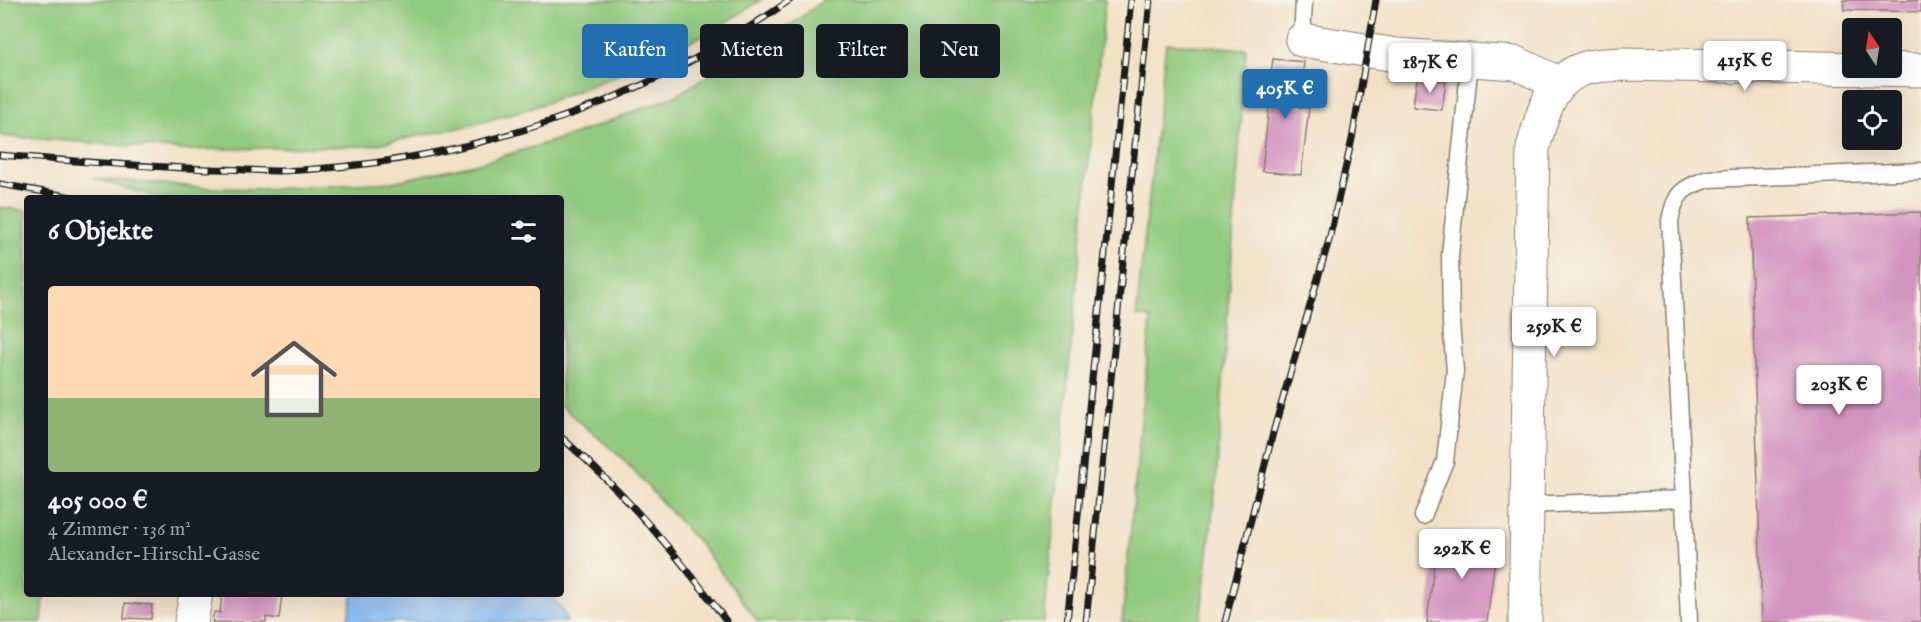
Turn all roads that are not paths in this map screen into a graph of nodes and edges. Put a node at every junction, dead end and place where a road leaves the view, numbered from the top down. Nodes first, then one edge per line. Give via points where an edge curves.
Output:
1 (1304, 0) edge
2 (1302, 39) joint
3 (1470, 61) junction
4 (1921, 70) edge
5 (1558, 83) junction
6 (1921, 171) edge
7 (1684, 499) junction
8 (1525, 505) junction
9 (1423, 516) dead end
10 (195, 597) edge
11 (191, 622) edge
12 (1525, 622) edge
13 (1689, 622) edge

1 - 2 lane
2 - 3 street via 1396,55
3 - 5 street via 1516,63
3 - 9 lane via 1450,255 1455,371 1445,461
4 - 5 street via 1622,64 1588,68
5 - 8 street via 1533,148
6 - 7 lane via 1708,179 1686,187 1673,202 1670,221
7 - 8 lane
7 - 13 lane
8 - 12 street
10 - 11 street

